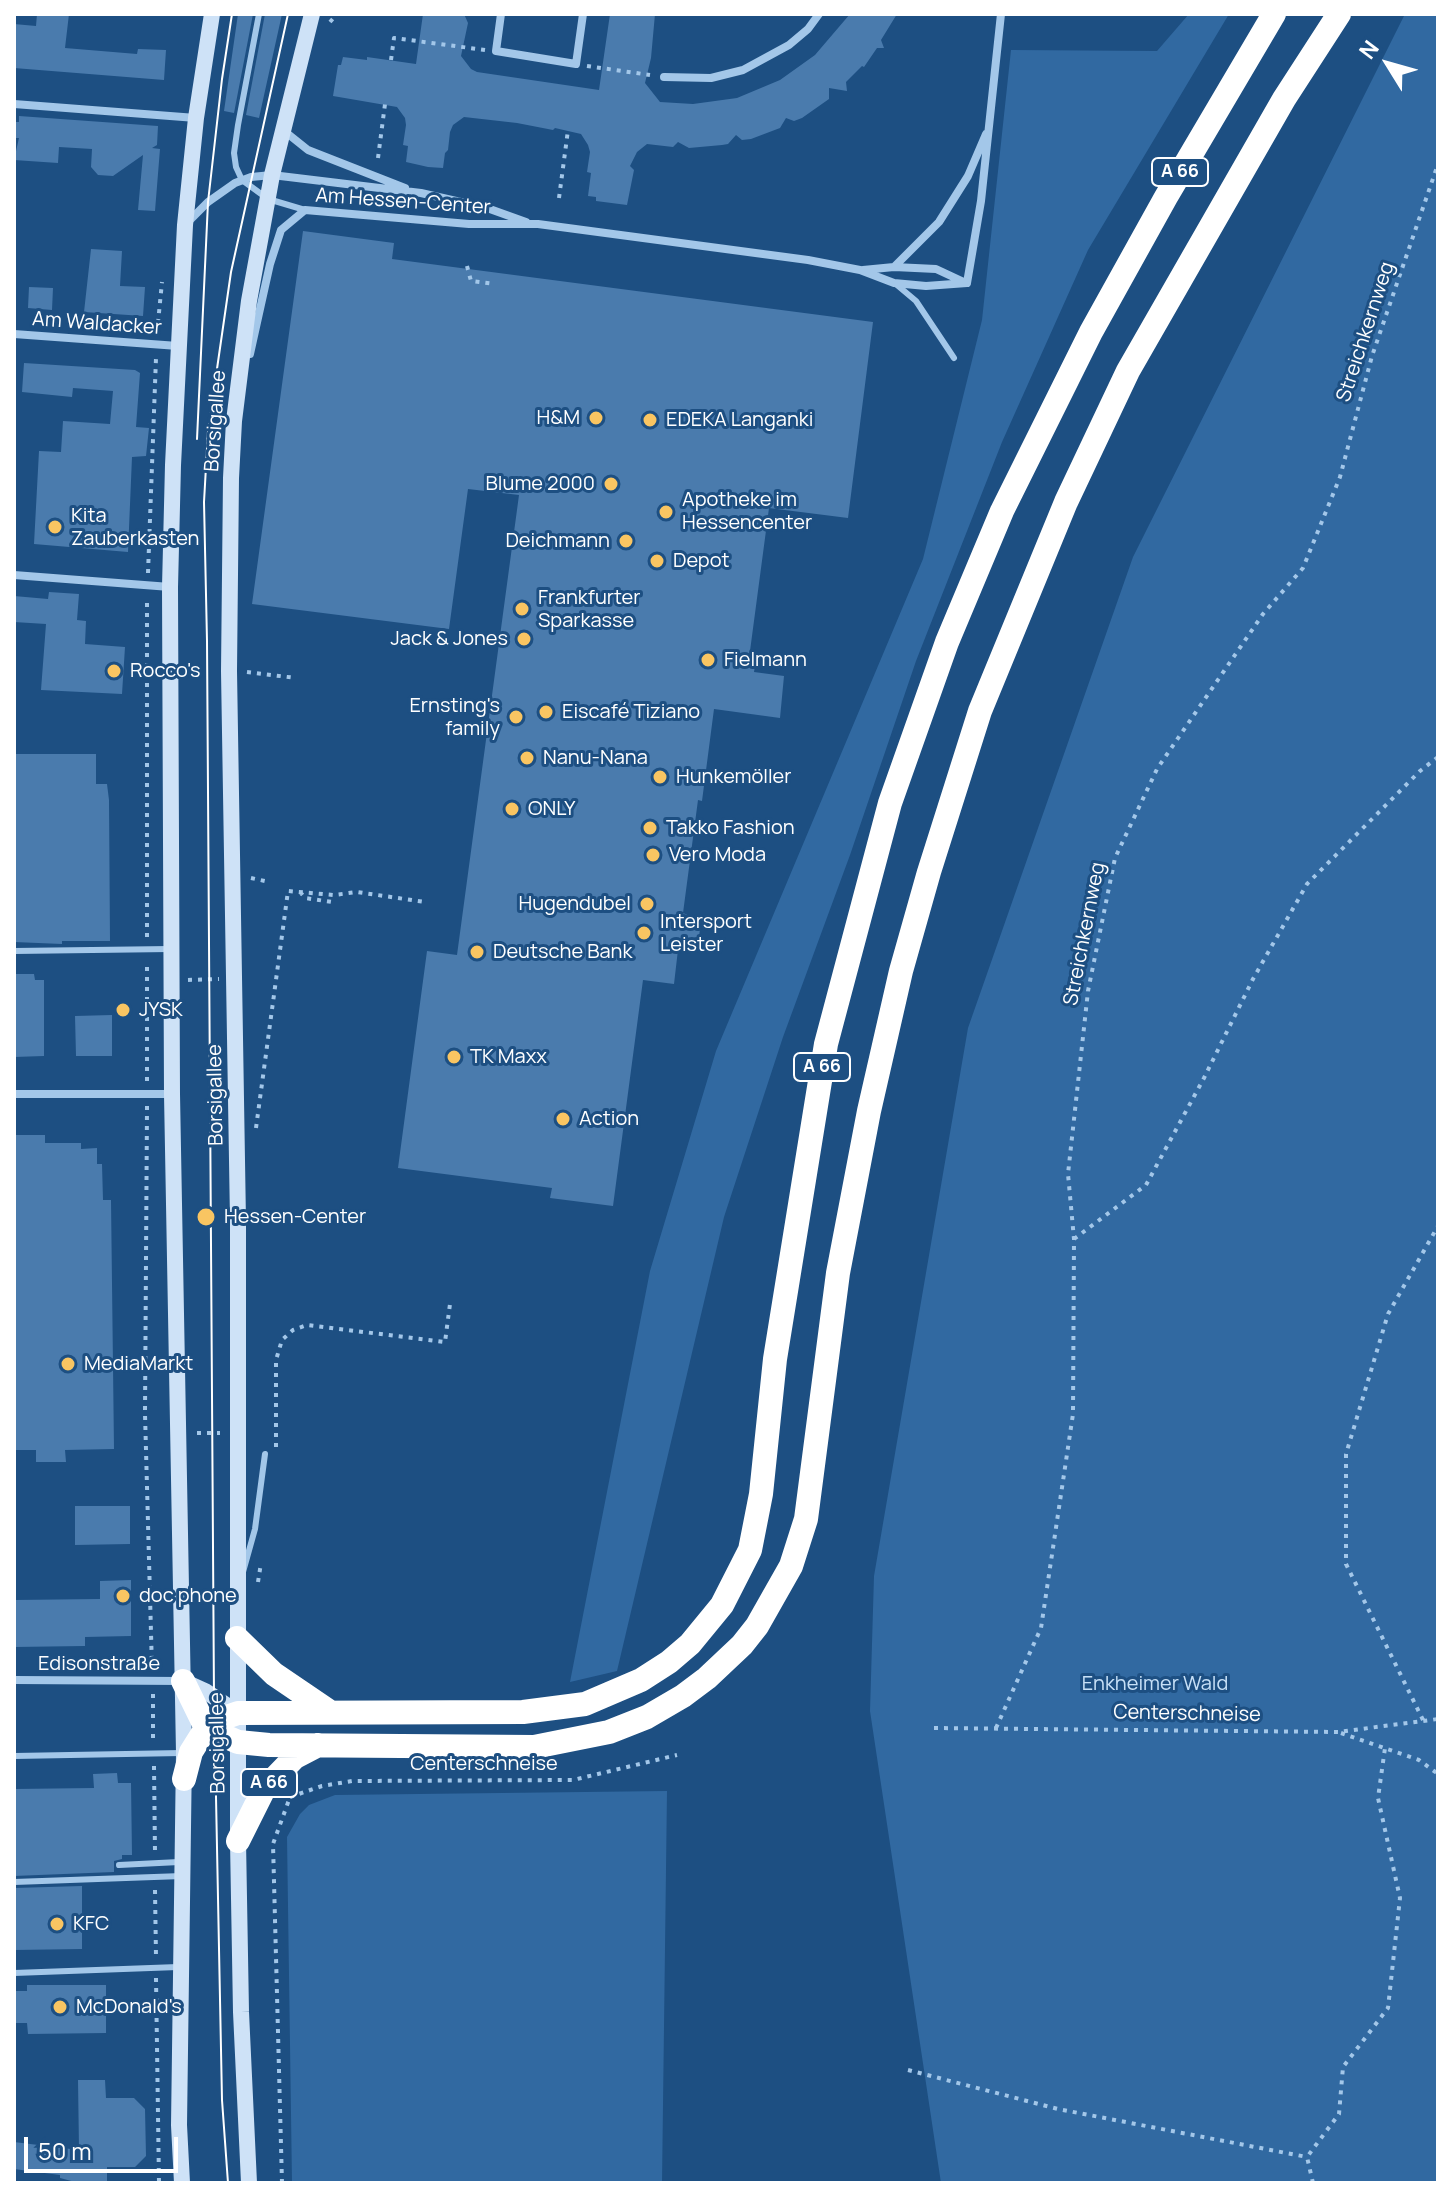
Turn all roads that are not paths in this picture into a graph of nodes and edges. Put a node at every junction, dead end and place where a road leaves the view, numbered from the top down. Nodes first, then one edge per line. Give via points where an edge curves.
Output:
1 (212, 14) edge
2 (259, 14) edge
3 (312, 14) edge
4 (501, 14) edge
5 (583, 14) edge
6 (819, 14) edge
7 (1001, 14) edge
8 (1274, 14) edge
9 (1339, 14) edge
10 (664, 77) road end
11 (14, 104) edge
12 (196, 118) junction
13 (990, 126) junction
14 (283, 130) junction
15 (272, 175) junction
16 (242, 180) junction
17 (421, 193) junction
18 (268, 199) junction
19 (305, 210) junction
20 (534, 224) junction
21 (185, 225) junction
22 (894, 267) junction
23 (860, 270) junction
24 (894, 283) junction
25 (967, 283) junction
26 (14, 334) edge
27 (178, 346) junction
28 (954, 358) dead end
29 (234, 421) junction
30 (14, 575) edge
31 (170, 587) junction
32 (172, 949) junction
33 (14, 951) edge
34 (14, 1094) edge
35 (172, 1094) junction
36 (265, 1454) dead end
37 (238, 1586) junction
38 (237, 1638) junction
39 (14, 1680) edge
40 (183, 1681) junction
41 (329, 1711) junction
42 (238, 1713) junction
43 (206, 1728) junction
44 (238, 1742) junction
45 (320, 1744) junction
46 (184, 1753) junction
47 (14, 1756) edge
48 (184, 1779) junction
49 (238, 1841) junction
50 (119, 1865) dead end
51 (182, 1869) junction
52 (14, 1882) edge
53 (181, 1966) junction
54 (14, 1973) edge
55 (182, 2183) edge
56 (249, 2183) edge

1 - 12 main road, Borsigallee
2 - 16 lane via 234,153
3 - 14 main road, Borsigallee
4 - 5 street via 496,51 576,64
6 - 10 street via 789,45 743,70 711,78
7 - 13 street
8 - 41 highway, A 66 via 1091,332 1002,511 947,642 890,803 826,1044 775,1359 761,1494 750,1550 733,1586 707,1625 669,1662 585,1704 523,1712
9 - 45 highway, A 66 via 1284,99 1128,371 1066,502 980,711 901,971 872,1096 838,1273 806,1519 776,1595 742,1645 707,1678 647,1717 609,1732 534,1747
11 - 12 street
12 - 21 main road, Borsigallee
13 - 22 street via 948,210
13 - 25 street
14 - 15 main road, Borsigallee
14 - 17 street, Am Hessen-Center via 308,150
15 - 16 street, Am Hessen-Center
15 - 17 street, Am Hessen-Center
15 - 18 main road, Borsigallee
16 - 18 lane
16 - 21 street, Am Hessen-Center
17 - 20 street, Am Hessen-Center
18 - 19 lane
18 - 29 main road, Borsigallee
19 - 20 street, Am Hessen-Center
19 - 29 street, Am Hessen-Center via 281,230
20 - 23 street, Am Hessen-Center
21 - 27 main road, Borsigallee
22 - 23 street, Am Hessen-Center
22 - 25 street, Am Hessen-Center via 936,269
23 - 24 street, Am Hessen-Center
24 - 25 street, Am Hessen-Center
24 - 28 lane via 916,301
26 - 27 street, Am Waldacker
27 - 31 main road, Borsigallee
29 - 37 main road, Borsigallee via 229,671
30 - 31 street
31 - 32 main road, Borsigallee
32 - 33 lane
32 - 35 main road, Borsigallee
34 - 35 street
35 - 40 main road, Borsigallee
36 - 37 lane via 255,1529
37 - 38 main road, Borsigallee
38 - 41 highway via 281,1679
38 - 42 main road, Borsigallee
39 - 40 street, Edisonstraße
40 - 42 main road
40 - 43 highway
40 - 46 main road, Borsigallee
41 - 42 highway, A 66
42 - 43 highway, A 66
42 - 44 main road, Borsigallee
43 - 44 highway, A 66
43 - 48 highway via 191,1752
44 - 45 highway, A 66
44 - 49 main road, Borsigallee
45 - 49 highway, A 66 via 295,1757 264,1789
46 - 47 lane
46 - 48 main road, Borsigallee
48 - 51 main road, Borsigallee
49 - 56 main road, Borsigallee
50 - 51 lane
51 - 52 lane
51 - 53 main road, Borsigallee
53 - 54 lane
53 - 55 main road, Borsigallee

